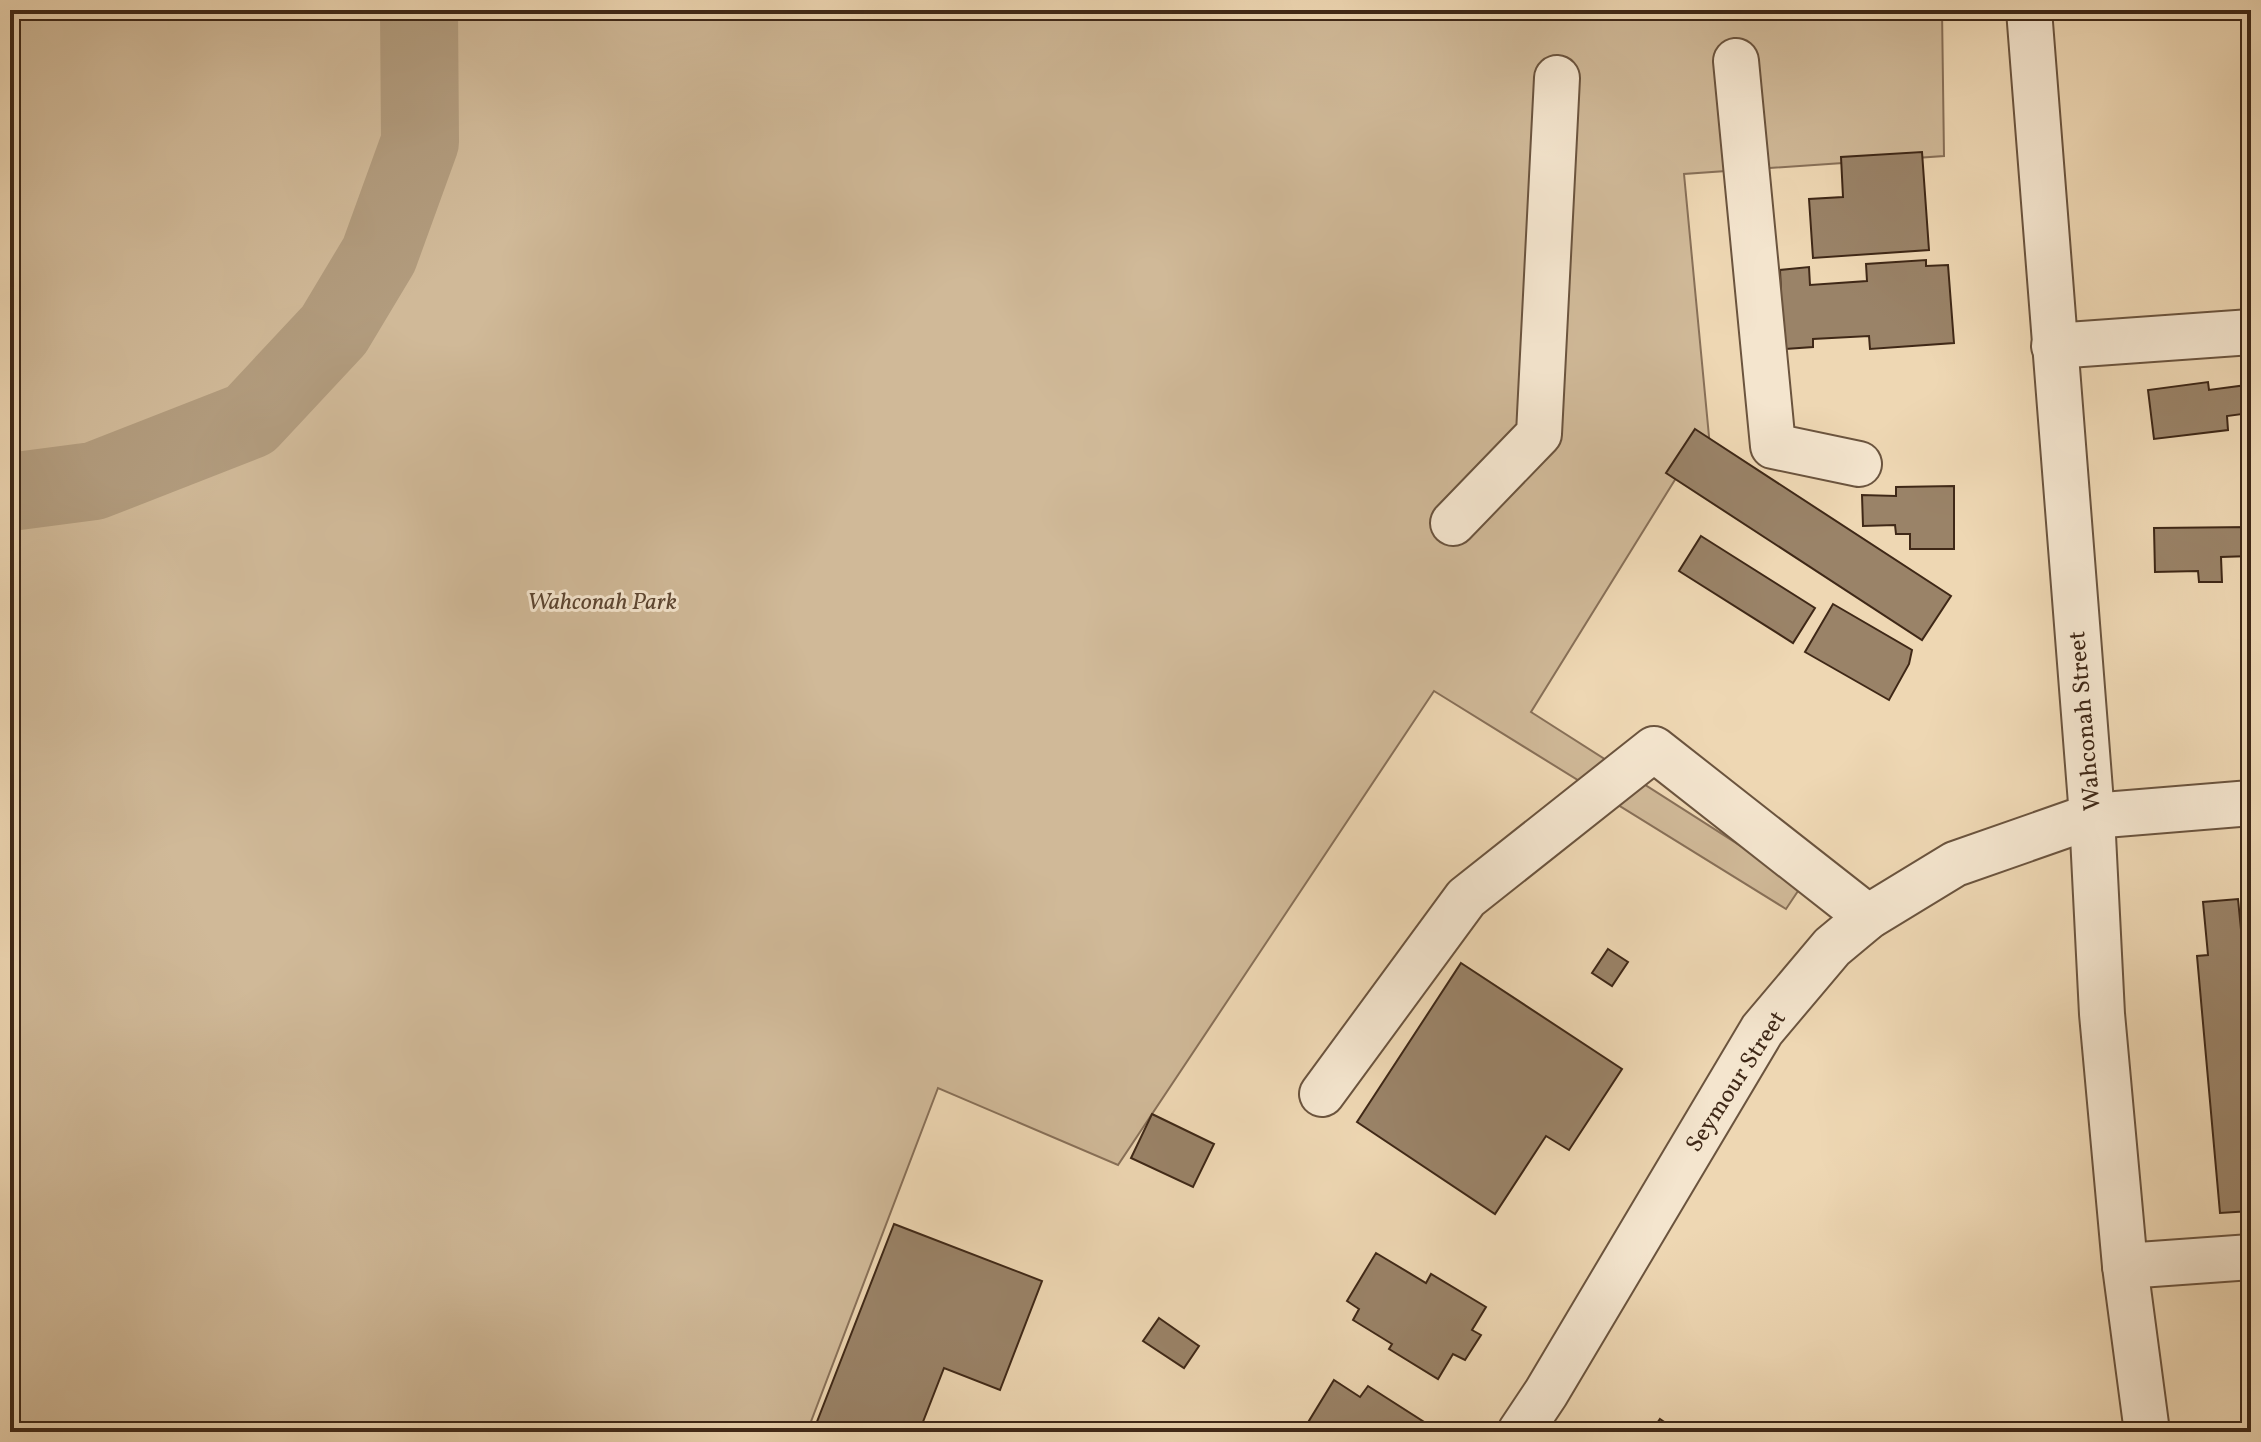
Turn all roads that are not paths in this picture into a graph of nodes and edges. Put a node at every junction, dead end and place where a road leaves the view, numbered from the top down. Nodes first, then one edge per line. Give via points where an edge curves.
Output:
1 (2029, 10) edge
2 (1736, 61) dead end
3 (1557, 78) dead end
4 (2251, 332) edge
5 (2054, 346) junction
6 (1859, 464) dead end
7 (1453, 523) dead end
8 (2251, 803) edge
9 (2092, 816) junction
10 (1868, 917) junction
11 (1322, 1094) dead end
12 (2251, 1257) edge
13 (2125, 1266) junction
14 (1520, 1432) edge
15 (2147, 1432) edge

1 - 5 street, Wahconah Street
2 - 6 street via 1773,446
3 - 7 street via 1539,434
4 - 5 street
5 - 9 street, Wahconah Street
8 - 9 street, Seymour Street
9 - 10 street, Seymour Street via 1955,864
9 - 13 street, Wahconah Street via 2102,1014
10 - 11 street via 1654,749 1466,898
10 - 14 street, Seymour Street via 1832,947 1762,1030
12 - 13 street
13 - 15 street, Wahconah Street

